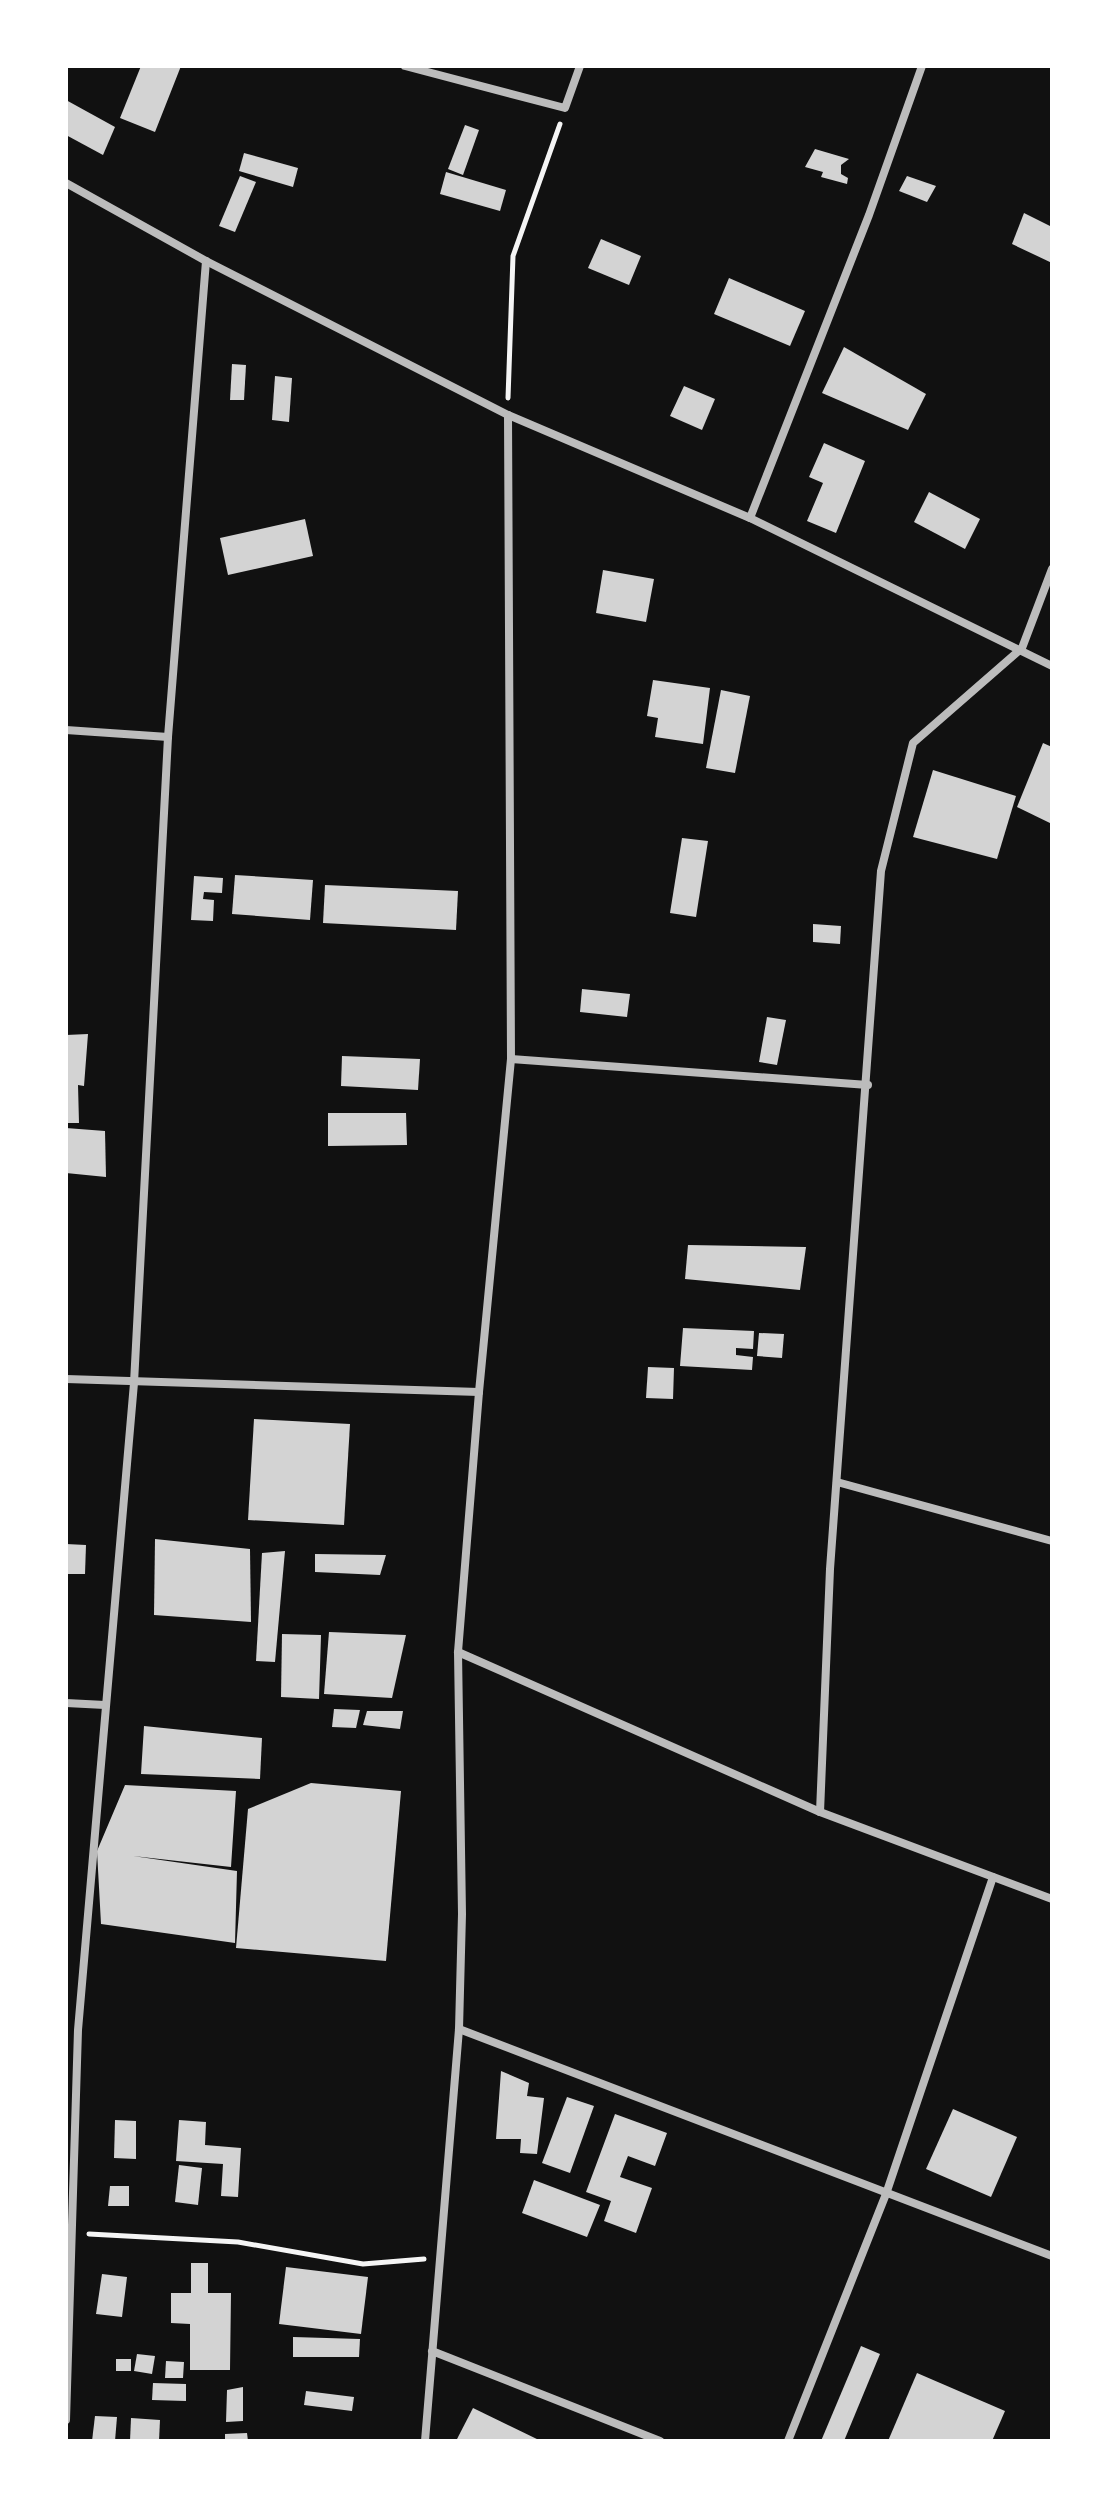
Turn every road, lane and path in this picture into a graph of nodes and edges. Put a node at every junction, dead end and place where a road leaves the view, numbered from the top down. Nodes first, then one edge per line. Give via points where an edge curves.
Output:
1 (405, 66) edge
2 (580, 66) edge
3 (922, 66) edge
4 (565, 108) junction
5 (66, 183) edge
6 (206, 261) junction
7 (508, 415) junction
8 (750, 518) junction
9 (1052, 569) edge
10 (1022, 648) junction
11 (1052, 666) edge
12 (66, 730) edge
13 (168, 737) junction
14 (511, 1059) junction
15 (868, 1085) junction
16 (66, 1379) edge
17 (134, 1383) junction
18 (479, 1392) junction
19 (837, 1482) junction
20 (1052, 1541) edge
21 (458, 1652) junction
22 (66, 1703) edge
23 (105, 1705) junction
24 (820, 1812) junction
25 (993, 1877) junction
26 (1052, 1899) edge
27 (459, 2029) junction
28 (66, 2030) edge
29 (78, 2030) junction
30 (886, 2194) junction
31 (72, 2233) junction
32 (1052, 2256) edge
33 (442, 2257) junction
34 (432, 2351) junction
35 (66, 2420) edge
36 (425, 2441) edge
37 (660, 2441) edge
38 (788, 2441) edge

1 - 4 street
2 - 4 street
3 - 8 street
4 - 7 path via 513,256
5 - 6 street
6 - 7 street
6 - 13 street
7 - 8 street
7 - 14 street
8 - 10 street
9 - 10 street
10 - 11 street
10 - 15 street via 913,743 881,871
12 - 13 street
13 - 17 street
14 - 15 street
14 - 18 street
15 - 19 street
16 - 17 street
17 - 18 street
17 - 23 street
18 - 21 street
19 - 20 street
19 - 24 street
21 - 24 street
21 - 27 street
22 - 23 street
23 - 29 street
24 - 25 street
25 - 26 street
25 - 30 street
27 - 30 street
27 - 33 street
28 - 29 street
29 - 31 street
30 - 32 street
30 - 38 street
31 - 33 path via 238,2242 363,2264
31 - 35 street
33 - 34 street
34 - 36 street
34 - 37 street

